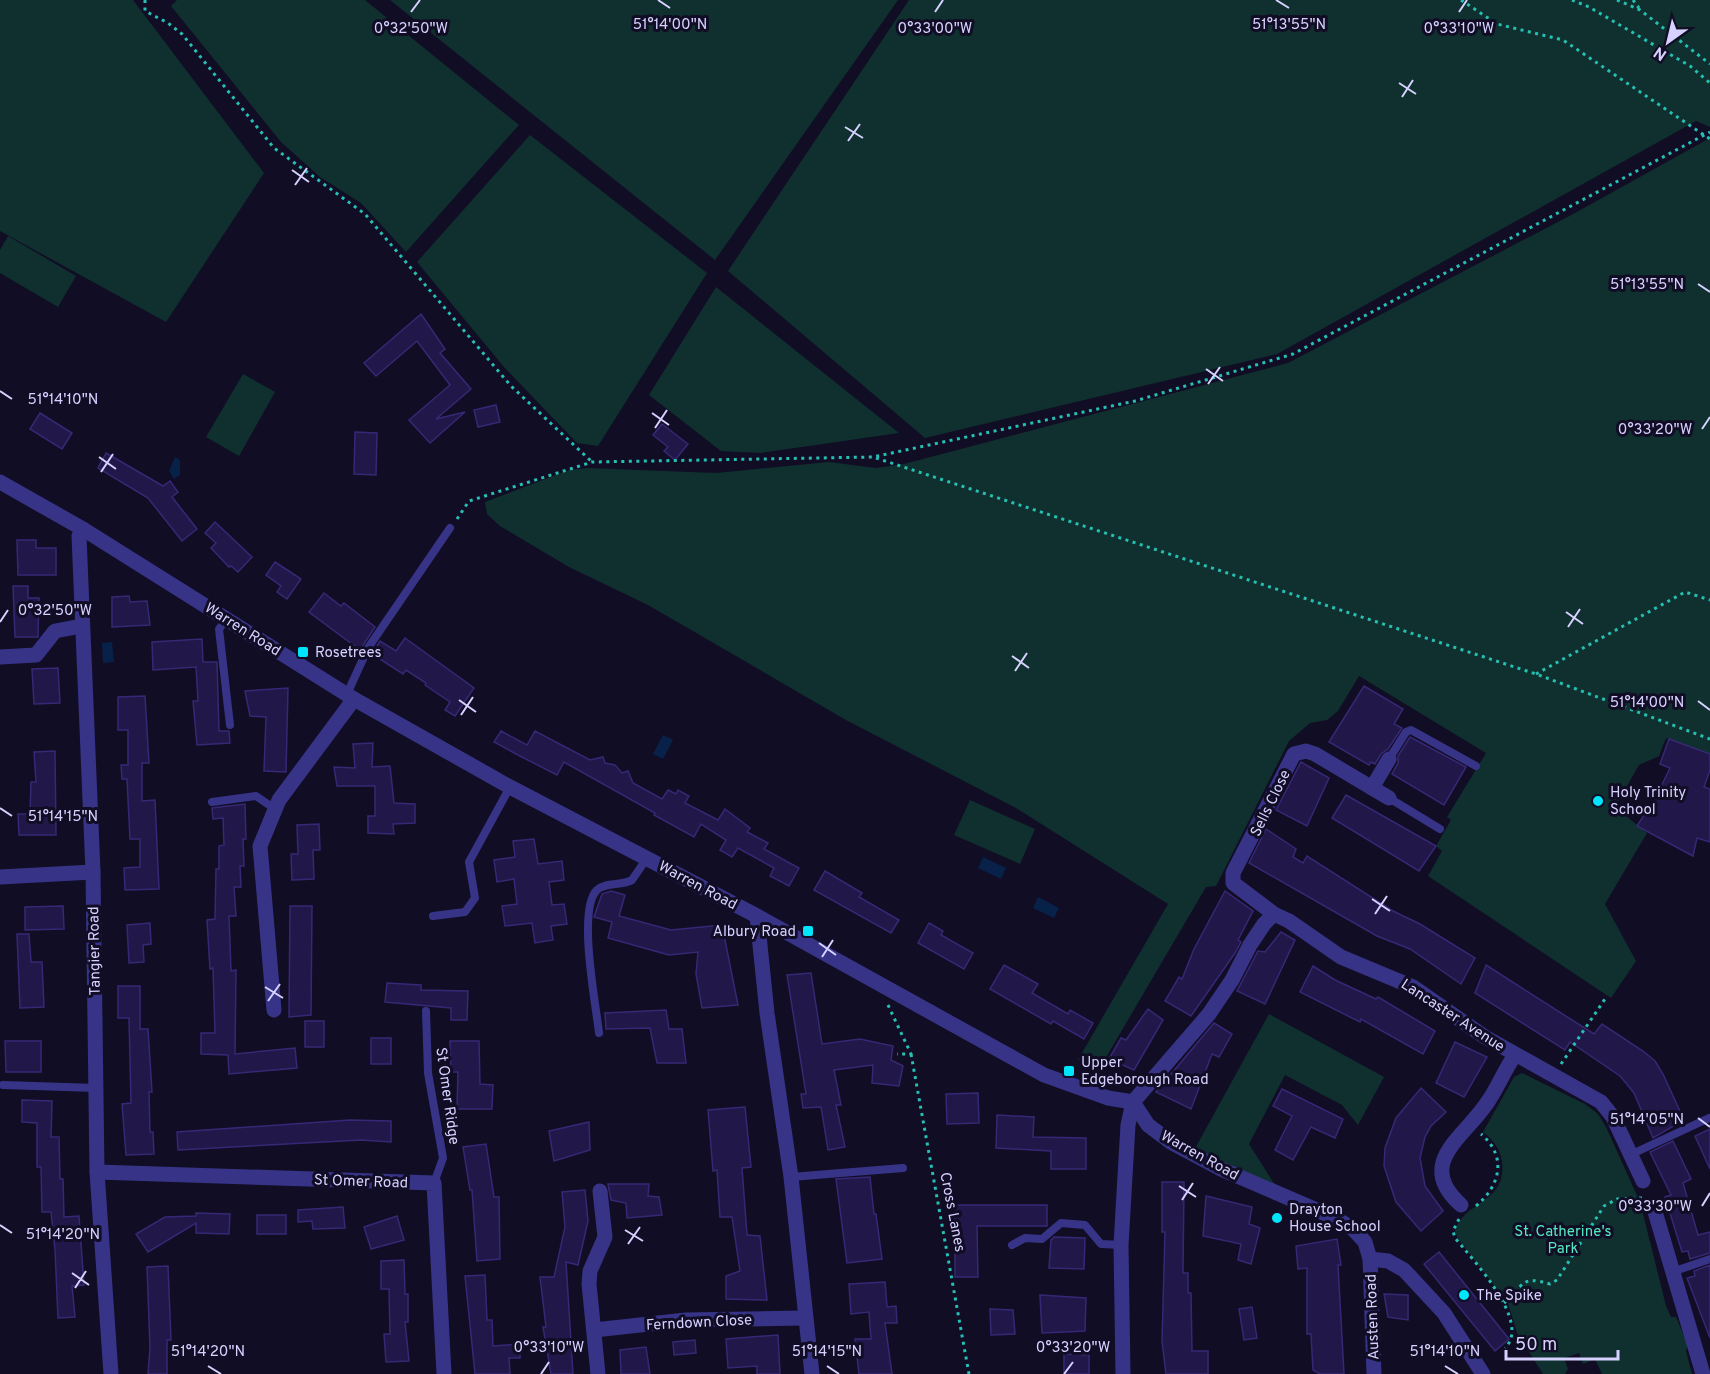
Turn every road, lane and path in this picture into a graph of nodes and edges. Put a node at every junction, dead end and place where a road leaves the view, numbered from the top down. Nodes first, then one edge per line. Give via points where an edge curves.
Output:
1 (145, 0) edge
2 (1461, 0) edge
3 (1572, 0) edge
4 (1617, 0) edge
5 (1633, 0) edge
6 (1640, 10) junction
7 (1710, 64) edge
8 (1710, 83) edge
9 (1710, 132) edge
10 (1705, 136) junction
11 (1710, 139) edge
12 (873, 457) junction
13 (592, 462) junction
14 (0, 482) edge
15 (450, 528) joint
16 (83, 529) junction
17 (1710, 600) edge
18 (227, 618) junction
19 (82, 626) junction
20 (0, 657) edge
21 (1536, 674) junction
22 (350, 697) junction
23 (230, 725) dead end
24 (1710, 738) edge
25 (1389, 759) joint
26 (1476, 766) dead end
27 (510, 787) junction
28 (1372, 788) junction
29 (1389, 798) joint
30 (212, 802) dead end
31 (275, 810) junction
32 (1440, 830) dead end
33 (646, 858) junction
34 (93, 872) junction
35 (0, 876) edge
36 (1274, 914) junction
37 (434, 916) dead end
38 (757, 916) junction
39 (878, 984) junction
40 (1607, 996) dead end
41 (274, 1010) dead end
42 (426, 1011) dead end
43 (599, 1033) dead end
44 (897, 1054) dead end
45 (911, 1054) junction
46 (1515, 1055) junction
47 (1554, 1075) junction
48 (3, 1084) dead end
49 (96, 1088) junction
50 (1133, 1102) junction
51 (1709, 1118) edge
52 (1471, 1124) junction
53 (1632, 1154) junction
54 (903, 1168) dead end
55 (97, 1172) junction
56 (791, 1177) junction
57 (1643, 1181) dead end
58 (434, 1183) junction
59 (600, 1191) dead end
60 (1652, 1201) joint
61 (1461, 1204) dead end
62 (1012, 1245) dead end
63 (1121, 1245) junction
64 (1370, 1259) junction
65 (1710, 1259) edge
66 (1672, 1272) junction
67 (1504, 1303) junction
68 (804, 1318) junction
69 (594, 1330) junction
70 (1505, 1348) dead end
71 (111, 1374) edge
72 (444, 1374) edge
73 (598, 1374) edge
74 (812, 1374) edge
75 (969, 1374) edge
76 (1124, 1374) edge
77 (1374, 1374) edge
78 (1483, 1374) edge
79 (1703, 1374) edge

1 - 13 path via 146,11 182,34 274,148 365,214 511,386
2 - 10 path via 1497,24 1563,40
3 - 8 path via 1690,66
4 - 6 path
5 - 6 path
6 - 7 path
9 - 10 path
10 - 11 path
10 - 12 path via 1293,354 1135,401
12 - 13 path
12 - 21 path
13 - 15 path via 469,501
14 - 16 street, Warren Road
15 - 22 lane via 368,648
16 - 18 street, Warren Road
16 - 19 street, Tangier Road
17 - 21 path via 1685,592
18 - 22 street, Warren Road
18 - 23 lane via 219,629
19 - 20 street via 55,631 36,655
19 - 34 street, Tangier Road
21 - 24 path
22 - 27 street, Warren Road
22 - 31 street
25 - 26 lane via 1411,730
25 - 28 street
27 - 33 street, Warren Road
27 - 37 lane via 469,862 475,898 465,912
28 - 29 street, Sells Close
28 - 36 street, Sells Close via 1315,754 1294,754 1232,878 1237,888
29 - 32 lane, Sells Close
30 - 31 lane via 256,796
31 - 41 street via 260,846
33 - 38 street, Warren Road
33 - 43 lane via 632,880 598,887 586,919
34 - 35 street
34 - 49 street, Tangier Road
36 - 46 street, Lancaster Avenue via 1341,957 1426,994
36 - 50 street via 1250,945 1209,1014
38 - 39 street, Warren Road
38 - 56 street
39 - 45 path, Cross Lanes
39 - 50 street, Warren Road via 1044,1075 1108,1098
40 - 47 path
42 - 58 lane, St Omer Ridge via 428,1073 443,1158
44 - 45 path
45 - 75 path, Cross Lanes
46 - 47 street, Lancaster Avenue
46 - 52 street
47 - 53 street, Lancaster Avenue via 1600,1102 1613,1117
48 - 49 lane
49 - 55 street, Tangier Road
50 - 63 street via 1128,1125
50 - 64 street, Warren Road via 1148,1125 1172,1143 1344,1224 1361,1236
51 - 53 lane
52 - 61 street via 1445,1154 1442,1169 1445,1186
52 - 67 path via 1494,1147 1499,1173 1488,1195 1459,1219 1453,1231
53 - 57 street, Lancaster Avenue
54 - 56 lane
55 - 58 street, St Omer Road
55 - 71 street, Tangier Road
56 - 68 street
58 - 72 street
59 - 69 street via 605,1237 590,1271 589,1284
60 - 66 street
60 - 67 path via 1617,1199 1604,1206 1557,1280 1551,1284 1528,1280
62 - 63 lane via 1025,1239 1042,1239 1061,1223 1085,1225 1101,1244
63 - 76 street
64 - 77 street, Austen Road
64 - 78 street via 1388,1261 1404,1270 1444,1313
65 - 66 lane
66 - 79 street
67 - 70 path via 1513,1331
68 - 69 street, Ferndown Close via 686,1320
68 - 74 street
69 - 73 street

